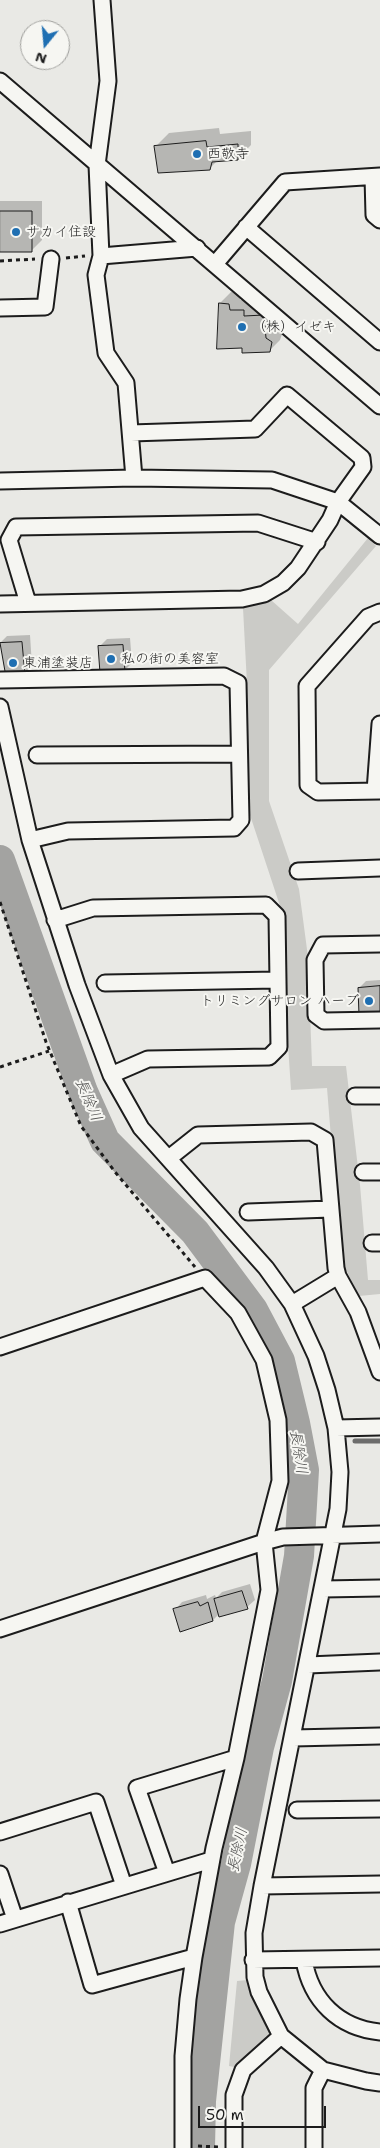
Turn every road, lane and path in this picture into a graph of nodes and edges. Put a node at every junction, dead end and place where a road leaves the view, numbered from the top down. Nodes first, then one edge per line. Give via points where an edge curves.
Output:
1 (102, 0) edge
2 (0, 81) edge
3 (97, 165) junction
4 (376, 176) edge
5 (380, 220) edge
6 (246, 227) junction
7 (197, 248) junction
8 (101, 256) junction
9 (51, 258) dead end
10 (215, 264) junction
11 (0, 308) edge
12 (380, 342) edge
13 (380, 406) edge
14 (131, 433) junction
15 (134, 478) junction
16 (0, 481) edge
17 (338, 502) junction
18 (378, 529) edge
19 (317, 542) junction
20 (28, 603) junction
21 (0, 604) edge
22 (380, 612) edge
23 (0, 680) edge
24 (0, 707) edge
25 (380, 724) edge
26 (239, 754) junction
27 (37, 755) dead end
28 (377, 791) edge
29 (30, 840) junction
30 (380, 868) edge
31 (298, 871) dead end
32 (0, 902) edge
33 (55, 920) junction
34 (380, 944) edge
35 (277, 980) junction
36 (104, 983) dead end
37 (380, 1020) edge
38 (49, 1051) junction
39 (0, 1067) edge
40 (111, 1076) junction
41 (355, 1096) dead end
42 (380, 1096) edge
43 (169, 1158) junction
44 (363, 1172) dead end
45 (380, 1172) edge
46 (330, 1209) junction
47 (248, 1212) dead end
48 (338, 1276) junction
49 (206, 1278) junction
50 (292, 1304) junction
51 (0, 1347) edge
52 (380, 1372) edge
53 (380, 1427) edge
54 (336, 1428) junction
55 (380, 1534) edge
56 (326, 1535) junction
57 (264, 1542) junction
58 (380, 1588) edge
59 (323, 1589) junction
60 (0, 1629) edge
61 (380, 1662) edge
62 (308, 1664) junction
63 (380, 1736) edge
64 (293, 1738) junction
65 (236, 1758) junction
66 (297, 1810) dead end
67 (380, 1810) edge
68 (0, 1832) edge
69 (211, 1860) junction
70 (0, 1874) edge
71 (167, 1874) junction
72 (380, 1884) edge
73 (124, 1886) junction
74 (262, 1886) junction
75 (68, 1902) junction
76 (15, 1919) junction
77 (0, 1924) edge
78 (194, 1957) junction
79 (380, 1958) edge
80 (253, 1960) junction
81 (304, 1960) junction
82 (380, 2032) edge
83 (281, 2036) junction
84 (323, 2070) junction
85 (380, 2083) edge
86 (185, 2147) edge
87 (225, 2148) edge
88 (234, 2148) edge
89 (314, 2148) edge

1 - 3 street via 108,81
2 - 3 street
3 - 7 street
3 - 8 street
4 - 5 street via 374,215
4 - 6 street via 285,182
6 - 10 street
6 - 12 street
7 - 8 street
7 - 10 street
8 - 14 street via 96,275 106,353 126,383
9 - 11 street via 44,307
10 - 13 street
14 - 15 street
14 - 17 street via 256,429 287,395 362,458 364,467
15 - 16 street
15 - 17 street via 272,480
17 - 18 street
17 - 19 street
19 - 20 street via 283,583 264,594 242,599
19 - 20 street via 258,523 16,527 9,540
20 - 21 street
22 - 28 street via 368,617 307,686 308,785 318,792
23 - 26 street via 224,676 238,683
24 - 29 street
25 - 28 street
26 - 27 street
26 - 29 street via 241,820 234,828 68,831
29 - 33 street
30 - 31 street
32 - 38 path
33 - 35 street via 93,908 266,905 277,916
33 - 40 street
34 - 37 street via 323,945 315,960 316,1015 324,1021
35 - 36 street
35 - 40 street via 279,1048 269,1057 148,1059
38 - 39 path
38 - 49 path via 81,1126 115,1172
40 - 43 street via 141,1128
41 - 42 street
43 - 46 street via 198,1135 311,1132 325,1140
43 - 50 street via 266,1268
44 - 45 street
46 - 47 street
46 - 48 street
48 - 50 street
48 - 52 street via 358,1312
49 - 51 street
49 - 57 street via 238,1313 264,1360 278,1420 280,1482
50 - 54 street via 324,1381
53 - 54 street
54 - 56 street via 340,1472 338,1508
55 - 56 street
56 - 57 street via 283,1537
56 - 59 street
57 - 60 street
57 - 65 street via 269,1590
58 - 59 street
59 - 62 street
61 - 62 street
62 - 64 street
63 - 64 street
64 - 74 street
65 - 69 street
65 - 71 street via 137,1788
66 - 67 street
68 - 73 street via 96,1802
69 - 71 street
69 - 78 street
70 - 76 street
71 - 73 street
72 - 74 street
73 - 75 street
74 - 80 street
75 - 76 street
75 - 78 street via 92,1985
76 - 77 street
78 - 86 street via 183,2056
79 - 81 street
80 - 81 street
80 - 83 street via 259,1992
81 - 82 street via 307,1976 329,2011 358,2029
83 - 84 street
83 - 88 street via 243,2070 234,2095
84 - 85 street
84 - 89 street via 314,2088
86 - 87 path

